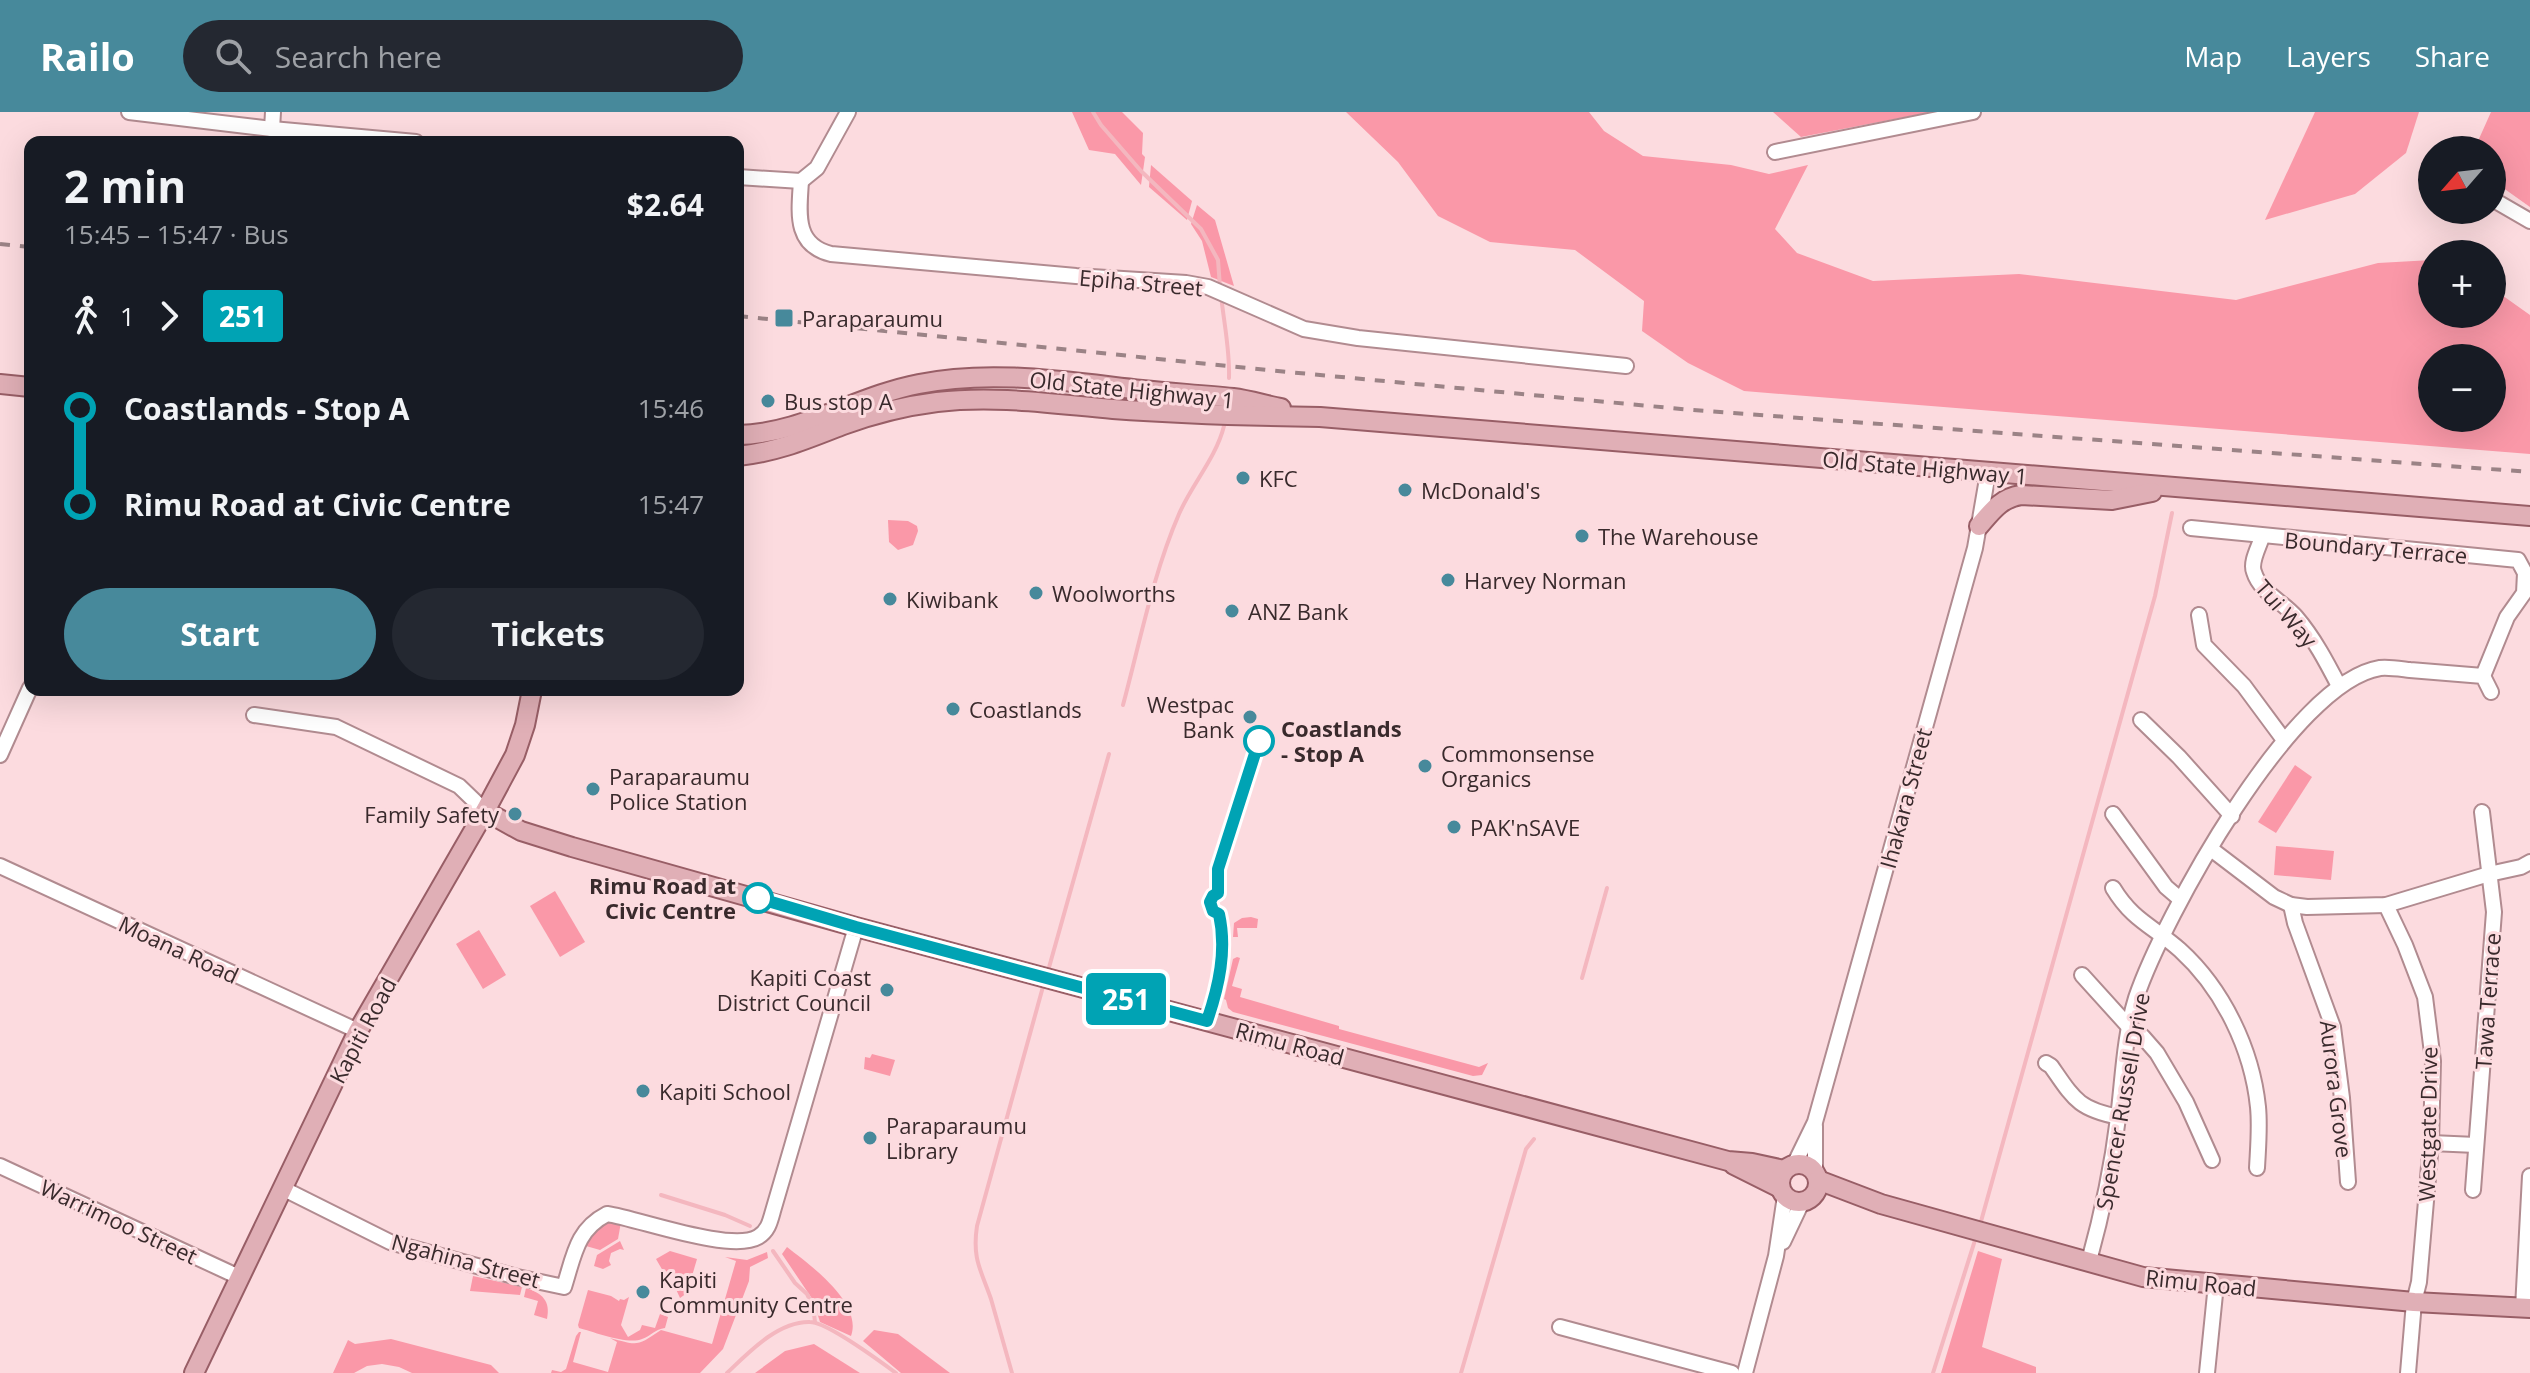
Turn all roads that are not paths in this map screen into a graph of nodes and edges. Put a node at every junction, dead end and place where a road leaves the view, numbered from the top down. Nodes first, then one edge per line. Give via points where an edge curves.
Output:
1 (129, 112) edge
2 (273, 112) edge
3 (848, 112) edge
4 (1973, 112) edge
5 (272, 129) junction
6 (350, 136) edge
7 (1775, 152) dead end
8 (744, 177) edge
9 (801, 181) junction
10 (2506, 207) edge
11 (2530, 221) edge
12 (1626, 366) dead end
13 (0, 384) edge
14 (24, 386) edge
15 (1227, 407) junction
16 (744, 434) edge
17 (744, 455) edge
18 (1988, 473) junction
19 (2174, 488) junction
20 (2530, 516) edge
21 (1979, 526) junction
22 (2191, 528) dead end
23 (2262, 537) junction
24 (2525, 601) edge
25 (2199, 615) dead end
26 (2483, 676) junction
27 (2339, 686) junction
28 (2491, 692) dead end
29 (26, 696) edge
30 (531, 696) edge
31 (254, 715) dead end
32 (2141, 720) dead end
33 (2284, 740) junction
34 (0, 755) edge
35 (485, 811) junction
36 (2482, 812) dead end
37 (2113, 814) dead end
38 (2232, 816) junction
39 (2211, 849) junction
40 (2530, 862) edge
41 (0, 866) edge
42 (2489, 874) junction
43 (2113, 888) dead end
44 (2180, 899) junction
45 (2291, 905) junction
46 (2386, 905) junction
47 (856, 927) junction
48 (2161, 937) junction
49 (2082, 975) dead end
50 (2130, 1028) junction
51 (358, 1031) junction
52 (2046, 1063) dead end
53 (2119, 1117) junction
54 (1815, 1122) junction
55 (2431, 1143) junction
56 (2476, 1145) junction
57 (2212, 1160) dead end
58 (0, 1166) edge
59 (2257, 1168) dead end
60 (2530, 1176) edge
61 (2348, 1182) dead end
62 (1799, 1184) junction
63 (282, 1188) junction
64 (2473, 1190) dead end
65 (2089, 1261) junction
66 (239, 1277) junction
67 (2216, 1284) junction
68 (2414, 1302) junction
69 (2527, 1308) edge
70 (1560, 1327) dead end
71 (194, 1373) edge
72 (1732, 1373) edge
73 (1745, 1373) edge
74 (2207, 1373) edge
75 (2408, 1373) edge

1 - 5 street
2 - 5 street
3 - 9 street via 817,168
4 - 7 street
5 - 6 street
8 - 9 street
9 - 12 street, Epiha Street via 803,234 821,251 1166,281 1208,287 1304,329
10 - 11 street
13 - 14 main road
15 - 16 main road, Old State Highway 1 via 979,377 880,394 778,430
15 - 17 main road, Old State Highway 1 via 987,399 909,406 795,444
15 - 18 main road, Old State Highway 1
18 - 19 main road, Old State Highway 1
18 - 21 street, Ihakara Street
19 - 20 main road, Old State Highway 1
19 - 21 main road via 2112,500 2010,497
21 - 54 street, Ihakara Street
22 - 23 street, Boundary Terrace
23 - 24 street, Boundary Terrace via 2518,560 2525,573
23 - 27 street, Tui Way via 2254,574 2296,616
24 - 26 street via 2507,617
25 - 33 street via 2204,645 2244,686
26 - 27 street, Spencer Russell Drive via 2381,668
26 - 28 street
27 - 33 street, Spencer Russell Drive
29 - 34 street
30 - 35 main road, Kapiti Road via 515,755
31 - 35 street via 336,727 459,786
32 - 38 street
33 - 38 street, Spencer Russell Drive
35 - 47 main road, Rimu Road via 521,831 559,843
35 - 51 main road, Kapiti Road
36 - 42 street, Tawa Terrace
37 - 44 street
38 - 39 street, Spencer Russell Drive
39 - 44 street, Spencer Russell Drive
39 - 45 street
40 - 42 street
41 - 51 street, Moana Road
42 - 46 street
42 - 56 street, Tawa Terrace via 2494,912
43 - 48 street via 2128,910
44 - 48 street, Spencer Russell Drive
45 - 46 street
45 - 61 street, Aurora Grove via 2333,1027
46 - 55 street, Westgate Drive via 2425,997 2433,1061
47 - 62 main road, Rimu Road via 1728,1161 1752,1163
47 - 63 street, Ngahina Street via 767,1230 752,1239 729,1242 607,1214 585,1230 564,1287 390,1242
48 - 50 street, Spencer Russell Drive
48 - 59 street via 2203,976 2241,1042 2258,1108
49 - 50 street
50 - 53 street, Spencer Russell Drive
50 - 57 street via 2157,1053
51 - 63 main road, Kapiti Road
52 - 53 street via 2079,1103
53 - 65 street, Spencer Russell Drive via 2107,1196
54 - 62 street, Ihakara Street
54 - 62 street, Ihakara Street
55 - 56 street
55 - 68 street, Westgate Drive
56 - 64 street, Tawa Terrace
58 - 66 street, Warrimoo Street
60 - 69 street
62 - 65 main road, Rimu Road
62 - 73 street, Ihakara Street
63 - 66 main road, Kapiti Road
65 - 67 main road, Rimu Road via 2143,1277
66 - 71 main road, Kapiti Road
67 - 68 main road, Rimu Road
67 - 74 street
68 - 69 main road, Rimu Road
68 - 75 street, Westgate Drive
70 - 72 street

